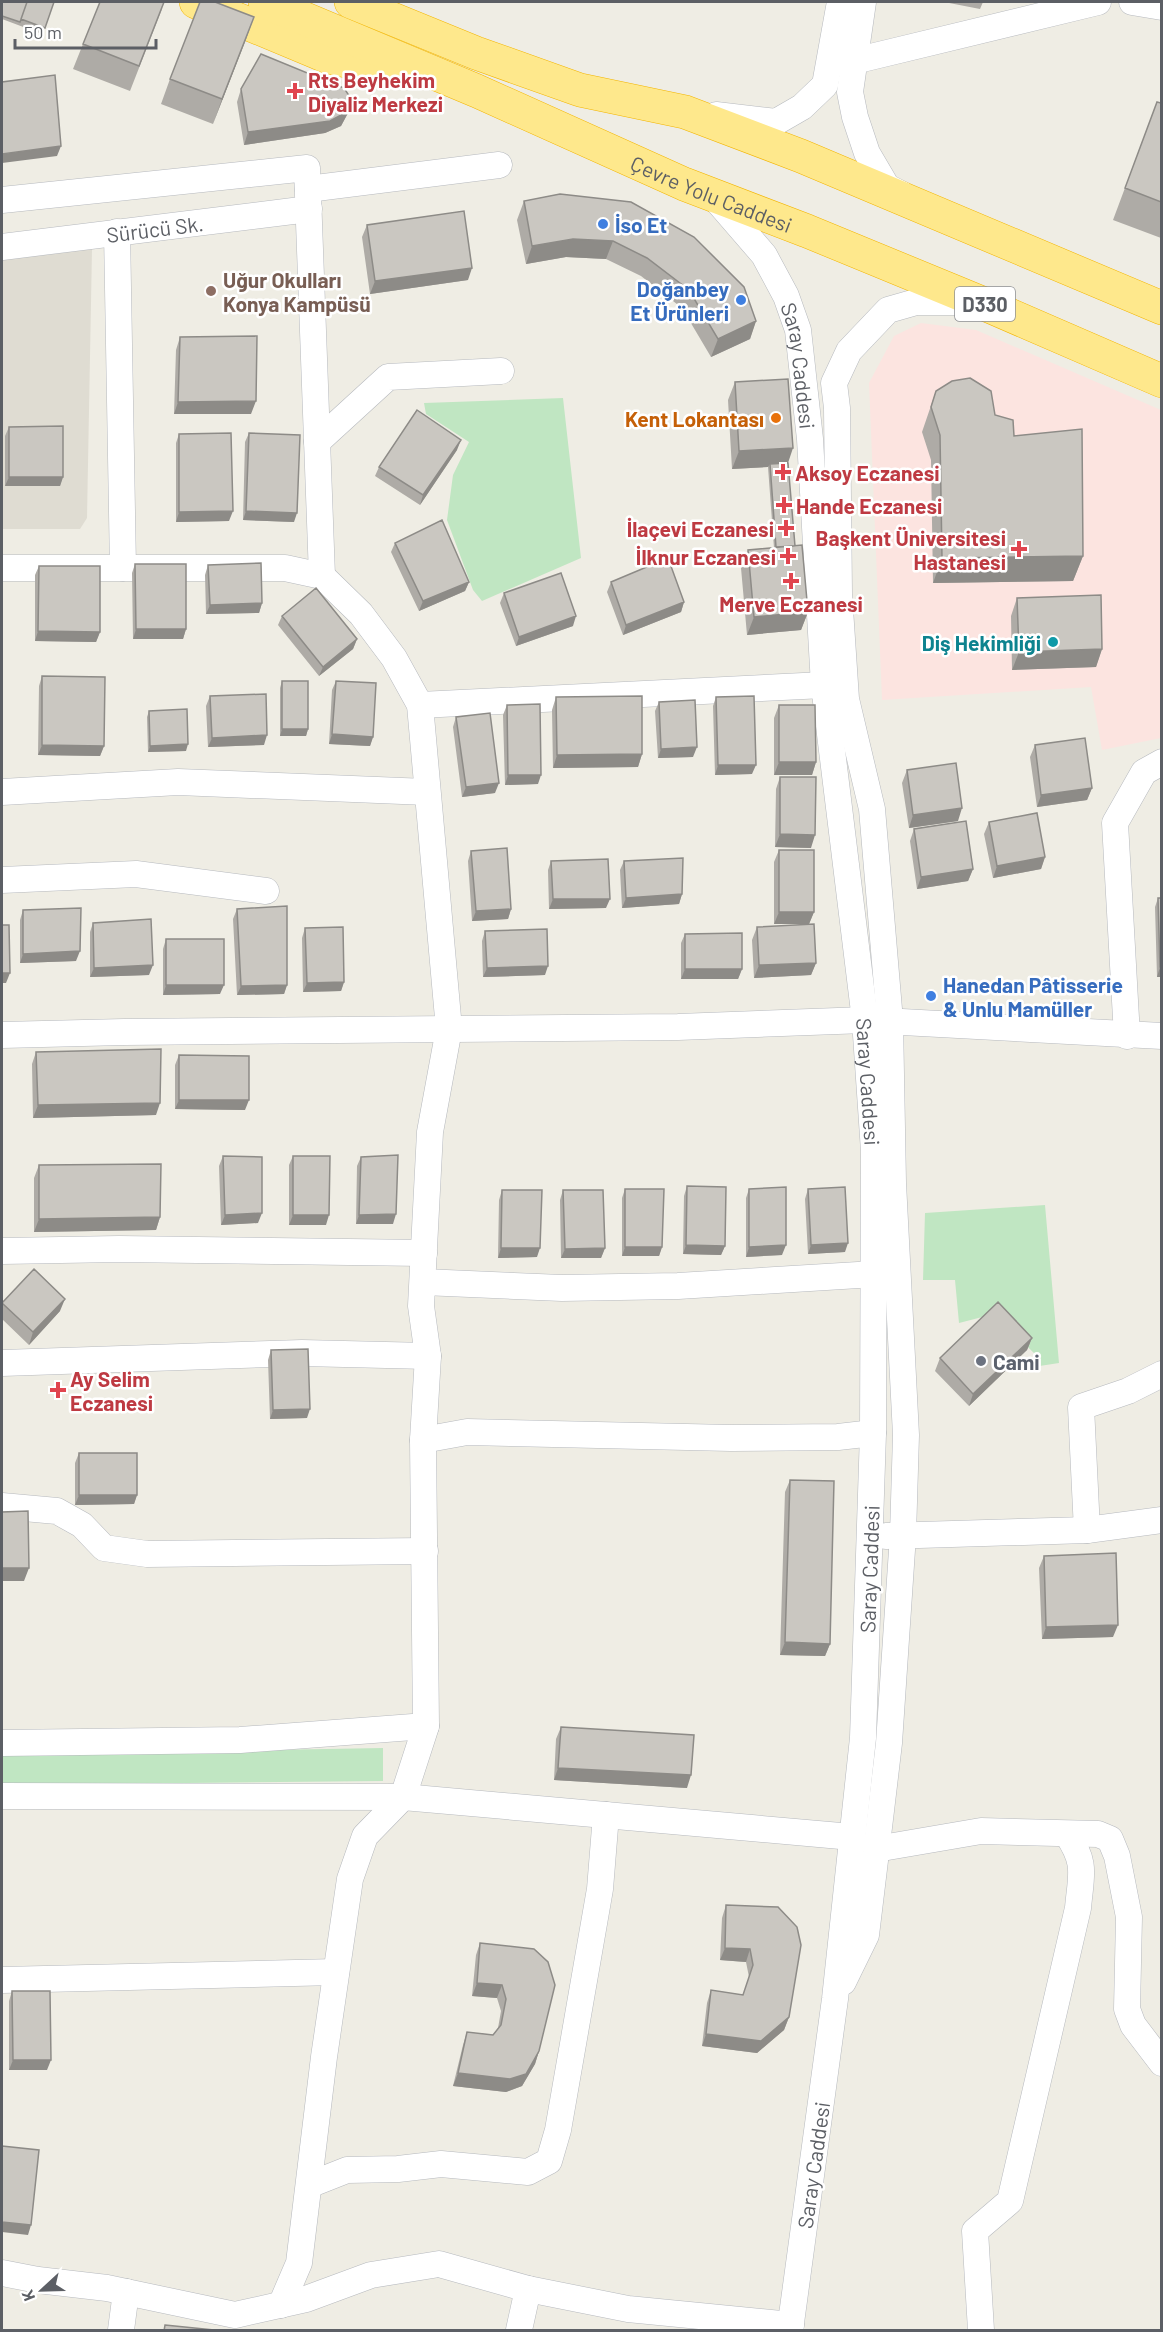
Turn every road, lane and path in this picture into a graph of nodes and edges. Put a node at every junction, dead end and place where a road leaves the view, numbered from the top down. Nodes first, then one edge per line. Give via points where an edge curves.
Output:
1 (196, 2) edge
2 (265, 2) edge
3 (351, 2) edge
4 (400, 2) edge
5 (840, 2) edge
6 (863, 2) edge
7 (1098, 2) edge
8 (1132, 2) edge
9 (1161, 7) edge
10 (854, 61) junction
11 (580, 90) junction
12 (477, 92) junction
13 (685, 111) junction
14 (499, 165) dead end
15 (308, 189) junction
16 (713, 196) junction
17 (2, 200) edge
18 (936, 213) junction
19 (117, 232) junction
20 (2, 247) edge
21 (982, 303) junction
22 (1161, 308) edge
23 (501, 371) dead end
24 (1161, 381) edge
25 (317, 442) junction
26 (2, 568) edge
27 (123, 568) junction
28 (322, 576) junction
29 (824, 685) junction
30 (420, 705) junction
31 (1161, 762) edge
32 (2, 792) edge
33 (428, 792) junction
34 (2, 880) edge
35 (266, 891) dead end
36 (878, 1020) junction
37 (449, 1029) junction
38 (2, 1035) edge
39 (1126, 1036) junction
40 (1161, 1036) edge
41 (2, 1251) edge
42 (424, 1253) junction
43 (875, 1274) junction
44 (423, 1282) junction
45 (428, 1356) junction
46 (2, 1364) edge
47 (1161, 1374) edge
48 (873, 1433) junction
49 (423, 1440) junction
50 (2, 1506) edge
51 (1161, 1520) edge
52 (1088, 1530) junction
53 (903, 1535) junction
54 (870, 1536) junction
55 (425, 1551) junction
56 (426, 1726) junction
57 (2, 1743) edge
58 (2, 1796) edge
59 (403, 1797) junction
60 (606, 1815) junction
61 (1067, 1834) junction
62 (852, 1837) junction
63 (876, 1849) junction
64 (336, 1972) junction
65 (2, 1980) edge
66 (835, 1999) junction
67 (1161, 2063) edge
68 (309, 2185) junction
69 (2, 2273) edge
70 (528, 2289) junction
71 (126, 2292) junction
72 (281, 2305) junction
73 (790, 2328) edge
74 (121, 2331) edge
75 (519, 2331) edge
76 (981, 2331) edge

1 - 12 highway via 328,57
2 - 12 highway, Çevre Yolu Caddesi / D330
3 - 11 highway
4 - 11 highway
5 - 13 street via 825,84 802,107 776,122
6 - 10 street
7 - 10 street
8 - 9 street
10 - 18 street via 850,92 867,153 888,187
11 - 13 highway
12 - 16 highway, Çevre Yolu Caddesi / D330
13 - 18 highway
14 - 15 street
15 - 17 street, Sürücü Sk.
15 - 19 street, Sürücü Sk.
15 - 25 street
16 - 21 highway, Çevre Yolu Caddesi / D330
16 - 29 street, Saray Caddesi via 764,255 786,296 798,330 810,439
18 - 22 highway
19 - 20 street, Sürücü Sk.
19 - 27 street
21 - 24 highway, Çevre Yolu Caddesi / D330
21 - 36 street, Saray Caddesi via 916,302 888,310 849,351 834,383 839,594 846,699 872,809
23 - 25 street via 388,377
25 - 28 street
26 - 27 street
27 - 28 street via 285,568
28 - 30 street via 368,623 394,658
29 - 30 street
29 - 36 street, Saray Caddesi
30 - 33 street
31 - 39 street via 1143,772 1115,823
32 - 33 street via 178,782
33 - 37 street
34 - 35 street via 136,874
36 - 37 street
36 - 39 street
36 - 43 street, Saray Caddesi
36 - 53 street, Saray Caddesi via 894,1183 906,1435
37 - 38 street
37 - 42 street via 430,1132
39 - 40 street
41 - 42 street
42 - 44 street
43 - 44 street via 678,1286 562,1288
43 - 48 street, Saray Caddesi
44 - 45 street via 421,1306
45 - 46 street via 302,1353
45 - 49 street
47 - 52 street via 1128,1391 1081,1407
48 - 49 street via 731,1438 466,1432
48 - 54 street, Saray Caddesi
49 - 55 street
50 - 55 street via 57,1511 82,1525 104,1548 147,1554
51 - 52 street
52 - 53 street
53 - 54 street
53 - 63 street, Saray Caddesi via 889,1743
54 - 62 street, Saray Caddesi via 863,1738
55 - 56 street
56 - 57 street via 240,1740
56 - 59 street
58 - 59 street
59 - 60 street
59 - 64 street via 365,1836 350,1879
60 - 62 street
60 - 68 street via 600,1889 558,2130 549,2161 528,2172 441,2164 347,2170
61 - 63 street via 981,1831
61 - 67 street via 1098,1834 1110,1839 1117,1856 1129,1917 1127,2009 1133,2025
61 - 76 street via 1079,1853 1082,1869 1078,1908 1010,2201 975,2231
62 - 66 street, Saray Caddesi
63 - 66 street, Saray Caddesi via 866,1935
64 - 65 street
64 - 68 street
66 - 73 street, Saray Caddesi
68 - 72 street via 299,2263
69 - 71 street
70 - 72 street via 439,2264 371,2274
70 - 73 street via 628,2309
70 - 75 street
71 - 72 street via 235,2315
71 - 74 street

